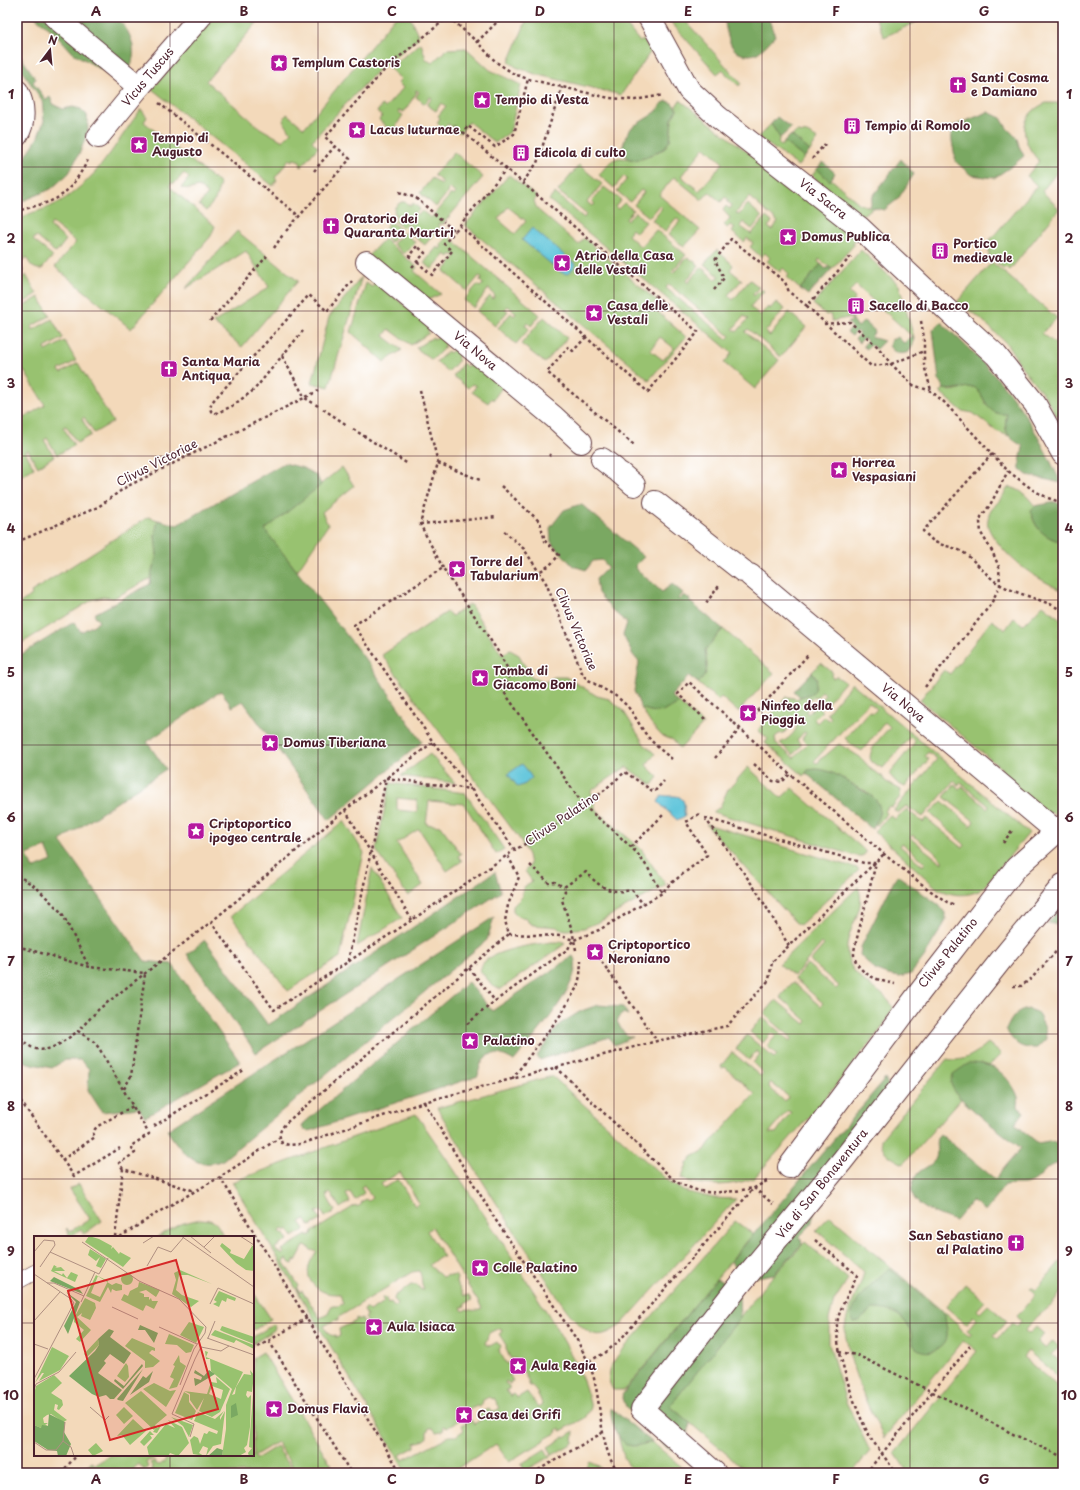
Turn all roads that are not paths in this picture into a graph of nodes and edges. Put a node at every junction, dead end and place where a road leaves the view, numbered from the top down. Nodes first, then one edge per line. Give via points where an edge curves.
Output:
1 (55, 17) edge
2 (200, 17) edge
3 (648, 17) edge
4 (139, 87) junction
5 (17, 91) edge
6 (17, 135) edge
7 (98, 137) road end
8 (367, 262) road end
9 (1063, 454) edge
10 (1060, 829) edge
11 (1063, 885) edge
12 (789, 1167) road end
13 (34, 1273) edge
14 (17, 1282) edge
15 (715, 1473) edge

1 - 4 street
2 - 4 street, Vicus Tuscus
3 - 9 street, Via Sacra via 689,90 718,117 860,228 996,355 1035,404
4 - 7 street, Vicus Tuscus
5 - 6 street via 22,112 21,128
8 - 10 street, Via Nova via 618,472
10 - 12 street, Clivus Palatino via 1016,868
11 - 15 street, Via di San Bonaventura via 642,1409
13 - 14 lane

